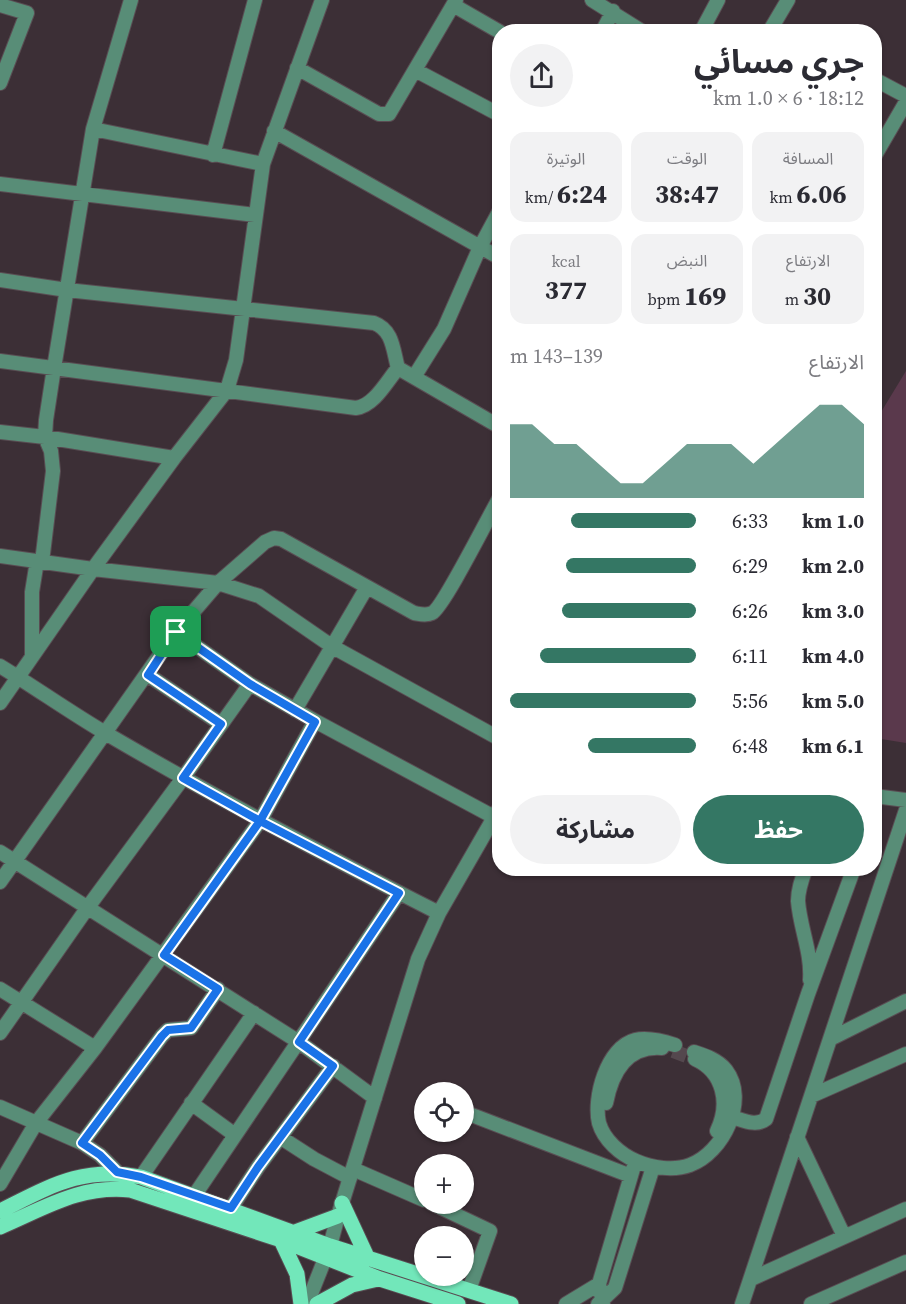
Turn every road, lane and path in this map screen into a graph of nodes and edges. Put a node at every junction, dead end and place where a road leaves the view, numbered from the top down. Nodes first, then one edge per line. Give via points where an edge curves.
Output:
1 (131, 0) edge
2 (255, 0) edge
3 (322, 0) edge
4 (592, 0) edge
5 (718, 0) edge
6 (788, 0) edge
7 (455, 3) edge
8 (0, 5) edge
9 (29, 6) edge
10 (613, 11) junction
11 (606, 24) edge
12 (632, 24) edge
13 (705, 24) edge
14 (774, 24) edge
15 (492, 27) edge
16 (297, 68) junction
17 (415, 70) junction
18 (0, 83) edge
19 (882, 83) edge
20 (906, 96) edge
21 (906, 102) edge
22 (492, 111) edge
23 (93, 129) junction
24 (274, 131) junction
25 (882, 144) edge
26 (213, 155) junction
27 (263, 164) junction
28 (0, 184) edge
29 (82, 195) junction
30 (255, 215) junction
31 (492, 225) edge
32 (480, 247) junction
33 (492, 254) edge
34 (0, 280) edge
35 (67, 290) junction
36 (243, 310) junction
37 (0, 362) edge
38 (54, 368) junction
39 (398, 368) junction
40 (414, 377) junction
41 (227, 390) junction
42 (492, 422) edge
43 (0, 432) edge
44 (45, 437) junction
45 (174, 458) junction
46 (492, 512) edge
47 (0, 556) edge
48 (40, 561) junction
49 (93, 569) junction
50 (218, 583) junction
51 (367, 587) junction
52 (176, 632) junction
53 (333, 646) junction
54 (32, 657) junction
55 (0, 666) edge
56 (148, 675) junction
57 (18, 677) junction
58 (250, 684) junction
59 (0, 703) edge
60 (295, 710) junction
61 (315, 722) junction
62 (221, 724) junction
63 (105, 733) junction
64 (492, 735) edge
65 (183, 778) junction
66 (882, 797) edge
67 (906, 801) edge
68 (492, 810) edge
69 (906, 810) edge
70 (260, 821) junction
71 (492, 821) edge
72 (0, 852) edge
73 (14, 861) junction
74 (803, 876) edge
75 (851, 876) edge
76 (0, 882) edge
77 (399, 893) junction
78 (88, 907) junction
79 (439, 913) junction
80 (164, 955) junction
81 (0, 989) edge
82 (218, 989) junction
83 (808, 994) junction
84 (906, 1001) edge
85 (22, 1002) junction
86 (254, 1013) junction
87 (0, 1033) edge
88 (830, 1040) junction
89 (299, 1042) junction
90 (95, 1048) junction
91 (674, 1048) tunnel mouth
92 (906, 1054) edge
93 (333, 1066) junction
94 (811, 1096) junction
95 (375, 1098) junction
96 (191, 1103) junction
97 (0, 1107) edge
98 (474, 1116) edge
99 (732, 1117) junction
100 (36, 1123) junction
101 (235, 1135) junction
102 (280, 1137) junction
103 (797, 1137) junction
104 (82, 1143) junction
105 (635, 1161) junction
106 (690, 1165) junction
107 (653, 1167) junction
108 (117, 1172) junction
109 (351, 1173) junction
110 (631, 1176) junction
111 (141, 1177) junction
112 (0, 1184) edge
113 (194, 1196) junction
114 (414, 1196) edge
115 (231, 1208) junction
116 (906, 1209) edge
117 (340, 1210) junction
118 (0, 1211) edge
119 (454, 1214) edge
120 (0, 1227) edge
121 (295, 1232) junction
122 (844, 1236) junction
123 (281, 1240) junction
124 (328, 1252) junction
125 (368, 1258) junction
126 (906, 1262) edge
127 (380, 1279) junction
128 (751, 1279) junction
129 (615, 1288) junction
130 (469, 1290) junction
131 (601, 1298) edge
132 (301, 1304) edge
133 (307, 1304) edge
134 (317, 1304) edge
135 (458, 1304) edge
136 (511, 1304) edge
137 (566, 1304) edge
138 (619, 1304) edge
139 (742, 1304) edge
140 (812, 1304) edge

1 - 23 street
2 - 26 street
3 - 16 street
4 - 10 street
5 - 13 street
6 - 14 street
7 - 15 street
7 - 17 street
8 - 9 street
9 - 18 street
10 - 11 street
10 - 12 street
16 - 17 street via 385,115 392,112
16 - 24 street
17 - 22 street
19 - 20 street
21 - 25 street
23 - 26 street
23 - 29 street
24 - 27 street
24 - 32 street
26 - 27 street
27 - 30 street
28 - 29 street
29 - 30 street
29 - 35 street
30 - 36 street
31 - 32 street
32 - 33 street
32 - 40 street via 444,329
34 - 35 street
35 - 36 street
35 - 38 street
36 - 39 street via 374,323 388,333
36 - 41 street
37 - 38 street
38 - 41 street
38 - 44 street
39 - 40 street
39 - 41 street via 364,407
40 - 42 street
41 - 45 street
43 - 44 street
44 - 45 street
44 - 48 street via 53,471
45 - 49 street
46 - 51 street via 448,592 431,614 414,613
47 - 48 street
48 - 49 street
48 - 54 street via 32,592
49 - 50 street
49 - 54 street
50 - 51 street via 274,538
50 - 52 street
50 - 53 street via 259,596
51 - 53 street
52 - 56 street
52 - 58 street
53 - 60 street
53 - 64 street
54 - 57 street
55 - 57 street
56 - 62 street
56 - 63 street
57 - 59 street
57 - 63 street
58 - 60 street
58 - 62 street
60 - 61 street
61 - 68 street
61 - 70 street
62 - 65 street
63 - 65 street
63 - 73 street
65 - 70 street
65 - 78 street
66 - 67 street
69 - 88 street
70 - 77 street
70 - 80 street
71 - 79 street
72 - 73 street
73 - 76 street
73 - 78 street
74 - 83 street via 798,901 809,958
75 - 83 street
77 - 79 street
77 - 89 street
78 - 80 street
78 - 85 street
79 - 95 street via 418,958
80 - 82 street
80 - 90 street
81 - 85 street
82 - 86 street
82 - 104 street via 191,1028 168,1030 162,1036
83 - 99 street via 766,1119 755,1123
84 - 88 street
85 - 87 street
85 - 90 street
86 - 89 street
86 - 96 street
88 - 94 street
89 - 93 street
89 - 101 street
90 - 100 street
91 - 105 street via 630,1054 613,1076 604,1118 607,1138
92 - 94 street
93 - 95 street
93 - 102 street
94 - 103 street
95 - 109 street
96 - 101 street
96 - 111 street
97 - 100 street
98 - 110 street
99 - 106 street via 710,1153
99 - 106 street via 735,1105 727,1071 717,1061 693,1055 709,1066 724,1093 719,1128 710,1145
100 - 104 street
100 - 112 street
101 - 113 street
102 - 109 street via 314,1159
102 - 115 street
103 - 122 street
103 - 128 street
104 - 108 street
105 - 107 street
105 - 110 street
106 - 107 street
107 - 129 street
108 - 111 main road
108 - 118 main road via 94,1173 57,1184
109 - 114 street
109 - 117 street
110 - 131 street
111 - 113 main road
113 - 115 main road
115 - 121 main road
116 - 122 street
117 - 121 main road
117 - 124 street
117 - 125 main road
119 - 130 street via 490,1231
120 - 123 main road via 77,1194 110,1188 130,1190
121 - 124 main road
122 - 128 street
123 - 124 main road
123 - 132 main road via 297,1274
124 - 125 main road
124 - 127 main road
124 - 133 street
125 - 130 main road
126 - 140 street
127 - 134 main road via 352,1285
127 - 135 main road
128 - 139 street
129 - 131 street
129 - 138 street
130 - 136 main road
131 - 137 street via 580,1297

